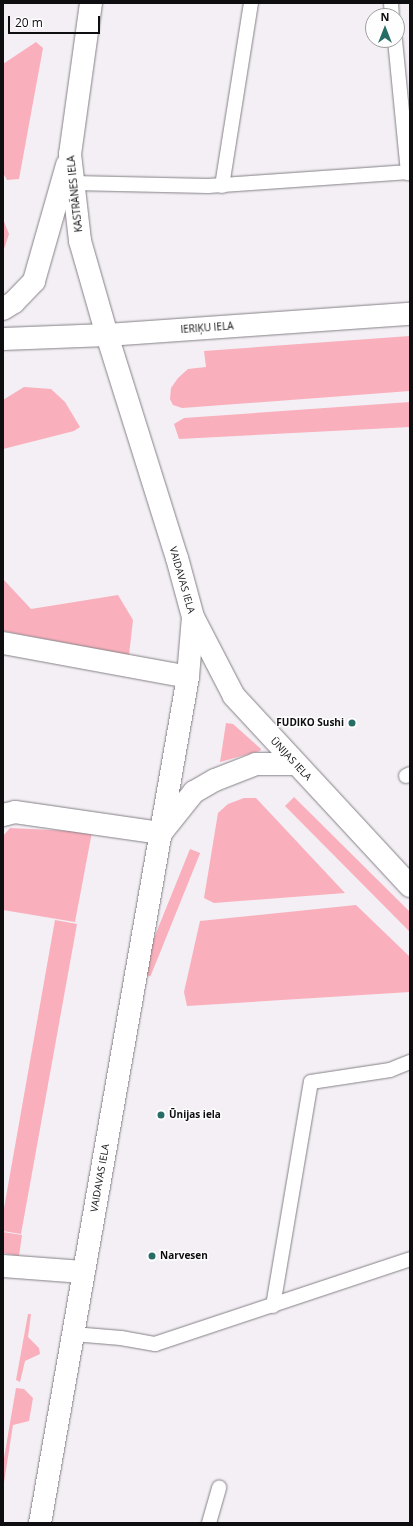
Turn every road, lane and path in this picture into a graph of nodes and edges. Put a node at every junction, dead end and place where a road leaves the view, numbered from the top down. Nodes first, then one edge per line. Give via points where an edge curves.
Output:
1 (91, 3) edge
2 (251, 3) edge
3 (396, 48) edge
4 (70, 154) junction
5 (409, 173) edge
6 (74, 183) junction
7 (222, 186) junction
8 (3, 309) edge
9 (410, 314) edge
10 (107, 334) junction
11 (3, 339) edge
12 (193, 617) junction
13 (3, 643) edge
14 (188, 677) junction
15 (296, 764) junction
16 (3, 815) edge
17 (161, 833) junction
18 (400, 864) edge
19 (410, 886) edge
20 (410, 1062) edge
21 (410, 1259) edge
22 (3, 1266) edge
23 (83, 1272) junction
24 (273, 1306) junction
25 (73, 1334) junction
26 (219, 1488) dead end
27 (40, 1523) edge
28 (209, 1523) edge

1 - 4 street, KASTRĀNES IELA
2 - 7 lane
3 - 5 lane
4 - 6 street, KASTRĀNES IELA
4 - 8 street via 34,281 14,302
5 - 7 lane
6 - 7 lane
6 - 10 street, KASTRĀNES IELA via 80,241
9 - 10 street, IERIĶU IELA
10 - 11 street, IERIĶU IELA
10 - 12 street, VAIDAVAS IELA
12 - 14 street, VAIDAVAS IELA
12 - 15 street, ŪNIJAS IELA via 234,696
13 - 14 street
14 - 17 street, VAIDAVAS IELA
15 - 17 street, VAIDAVAS IELA via 256,764 215,780 194,792
15 - 18 street, ŪNIJAS IELA
16 - 17 street via 15,812
17 - 23 street, VAIDAVAS IELA
18 - 19 street, ŪNIJAS IELA
20 - 24 lane via 390,1070 311,1082
21 - 24 lane
22 - 23 street
23 - 25 street, VAIDAVAS IELA
24 - 25 lane via 155,1344
25 - 27 street, VAIDAVAS IELA
26 - 28 lane

